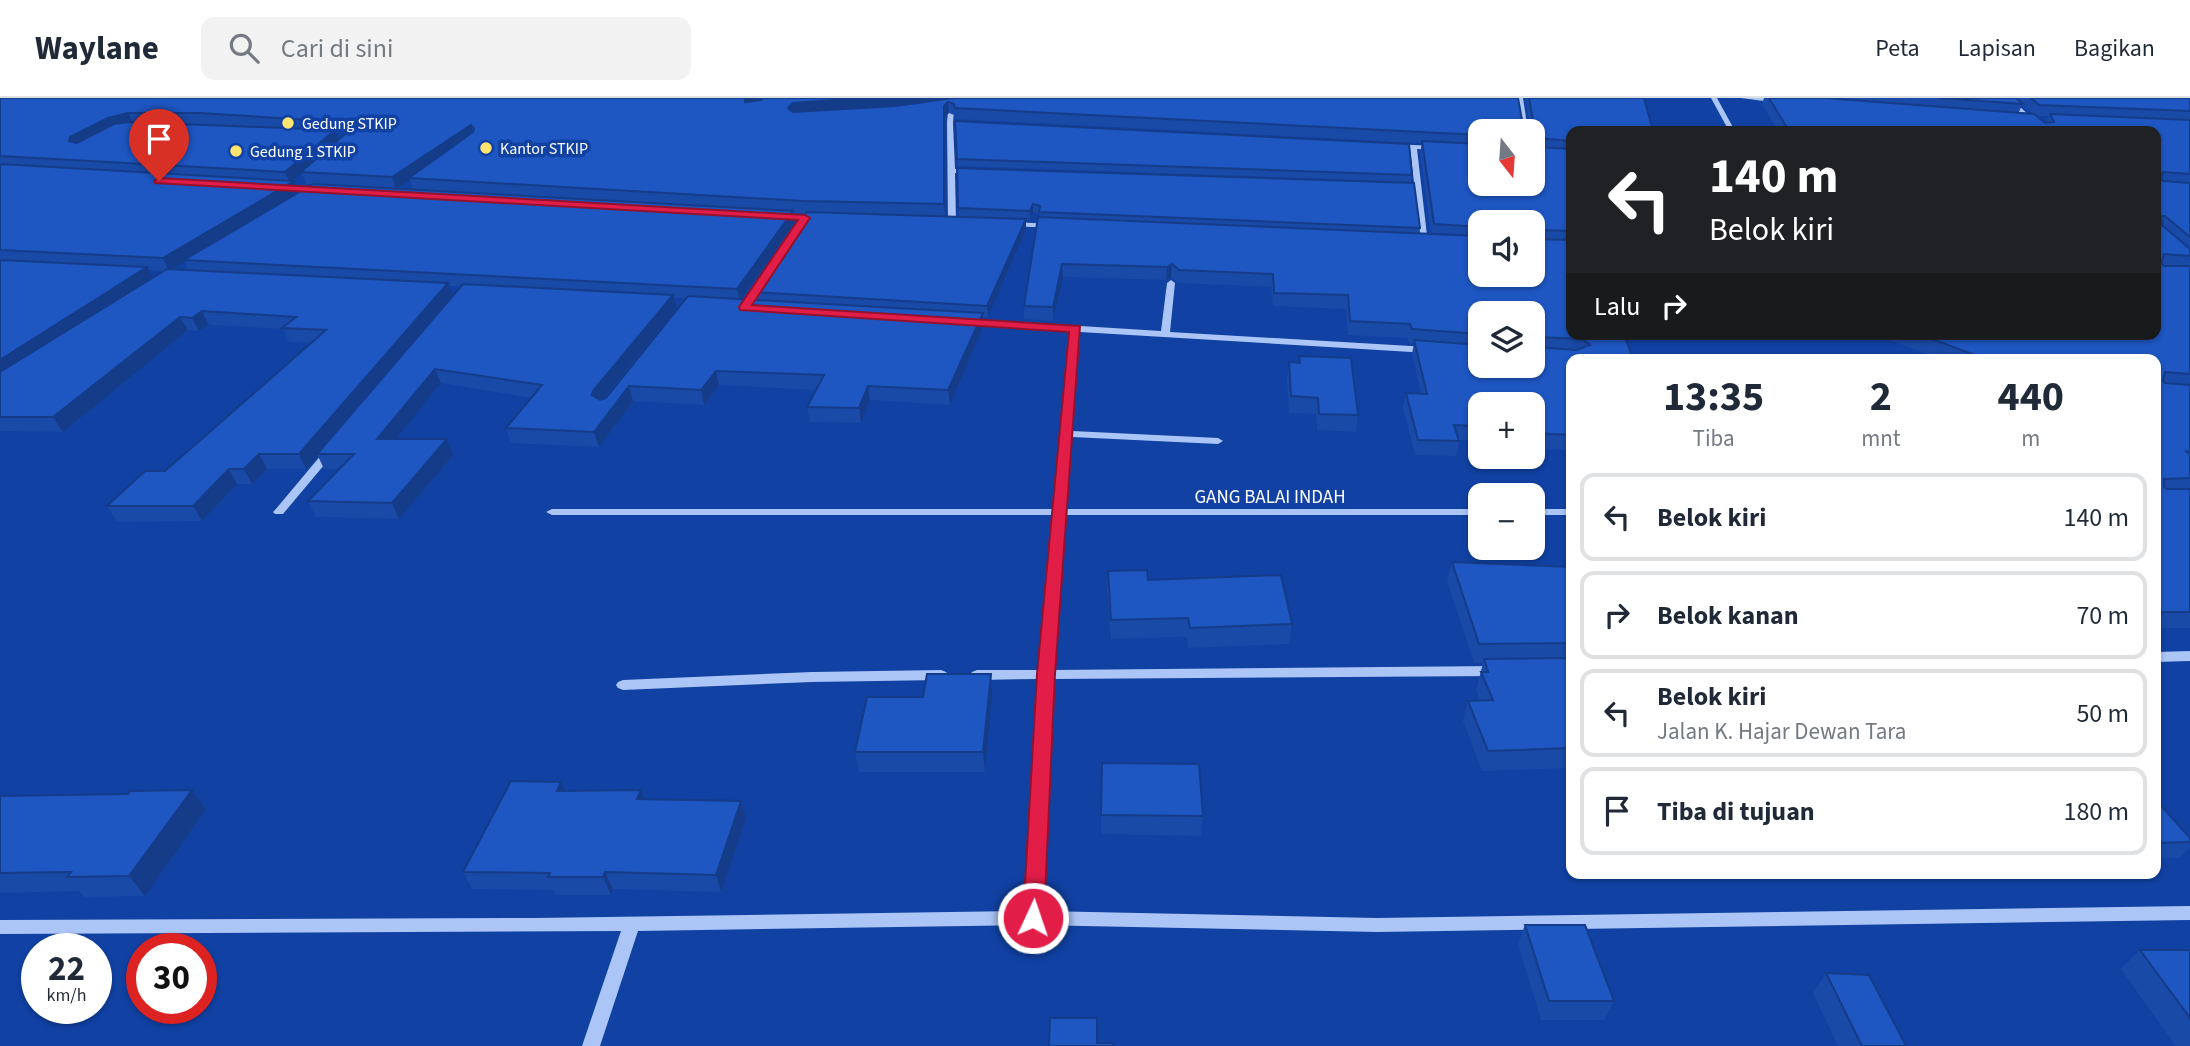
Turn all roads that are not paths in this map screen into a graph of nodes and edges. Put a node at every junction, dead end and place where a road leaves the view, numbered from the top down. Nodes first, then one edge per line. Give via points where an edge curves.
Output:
1 (1520, 98) edge
2 (1714, 98) edge
3 (1744, 98) edge
4 (2006, 98) edge
5 (1788, 101) edge
6 (951, 102) edge
7 (938, 107) edge
8 (1523, 119) edge
9 (2017, 119) edge
10 (2031, 120) junction
11 (2044, 120) edge
12 (950, 123) junction
13 (963, 124) edge
14 (1729, 126) edge
15 (2038, 126) edge
16 (1387, 145) edge
17 (1413, 147) junction
18 (1440, 148) edge
19 (952, 171) junction
20 (979, 172) edge
21 (1404, 187) edge
22 (1418, 187) junction
23 (764, 215) edge
24 (805, 218) junction
25 (831, 218) edge
26 (939, 221) edge
27 (952, 221) junction
28 (966, 222) edge
29 (1008, 224) edge
30 (1063, 226) edge
31 (797, 229) edge
32 (1411, 241) edge
33 (1424, 242) junction
34 (1436, 242) edge
35 (1171, 283) edge
36 (951, 321) edge
37 (1076, 329) junction
38 (1165, 334) junction
39 (1439, 351) edge
40 (1066, 433) junction
41 (341, 439) edge
42 (1218, 441) dead end
43 (279, 512) dead end
44 (552, 512) dead end
45 (1468, 512) edge
46 (1545, 512) edge
47 (1566, 512) edge
48 (1059, 514) junction
49 (2190, 656) edge
50 (2161, 657) edge
51 (1516, 670) edge
52 (1046, 674) junction
53 (623, 685) dead end
54 (2190, 913) edge
55 (1033, 918) junction
56 (632, 923) junction
57 (0, 927) edge
58 (591, 1046) edge

1 - 8 street
2 - 14 street
3 - 5 street
4 - 10 street
6 - 7 street
6 - 12 street
9 - 10 street
10 - 11 street
10 - 15 street
12 - 13 street
12 - 19 street
16 - 17 street
17 - 18 street
17 - 22 street
19 - 20 street
19 - 27 street
21 - 22 street
22 - 33 street
23 - 24 street
24 - 25 street
24 - 31 street
26 - 27 street
27 - 28 street
29 - 30 street
32 - 33 street
33 - 34 street
35 - 38 street
36 - 37 street
37 - 38 street
37 - 40 street
38 - 39 street
40 - 42 street
40 - 48 street
41 - 43 street
44 - 48 street, GANG BALAI INDAH
45 - 48 street, GANG BALAI INDAH
46 - 47 street
48 - 52 street
49 - 50 street
51 - 52 street
52 - 53 street
52 - 55 street
54 - 55 street via 1377,925
55 - 56 street
56 - 57 street
56 - 58 street

